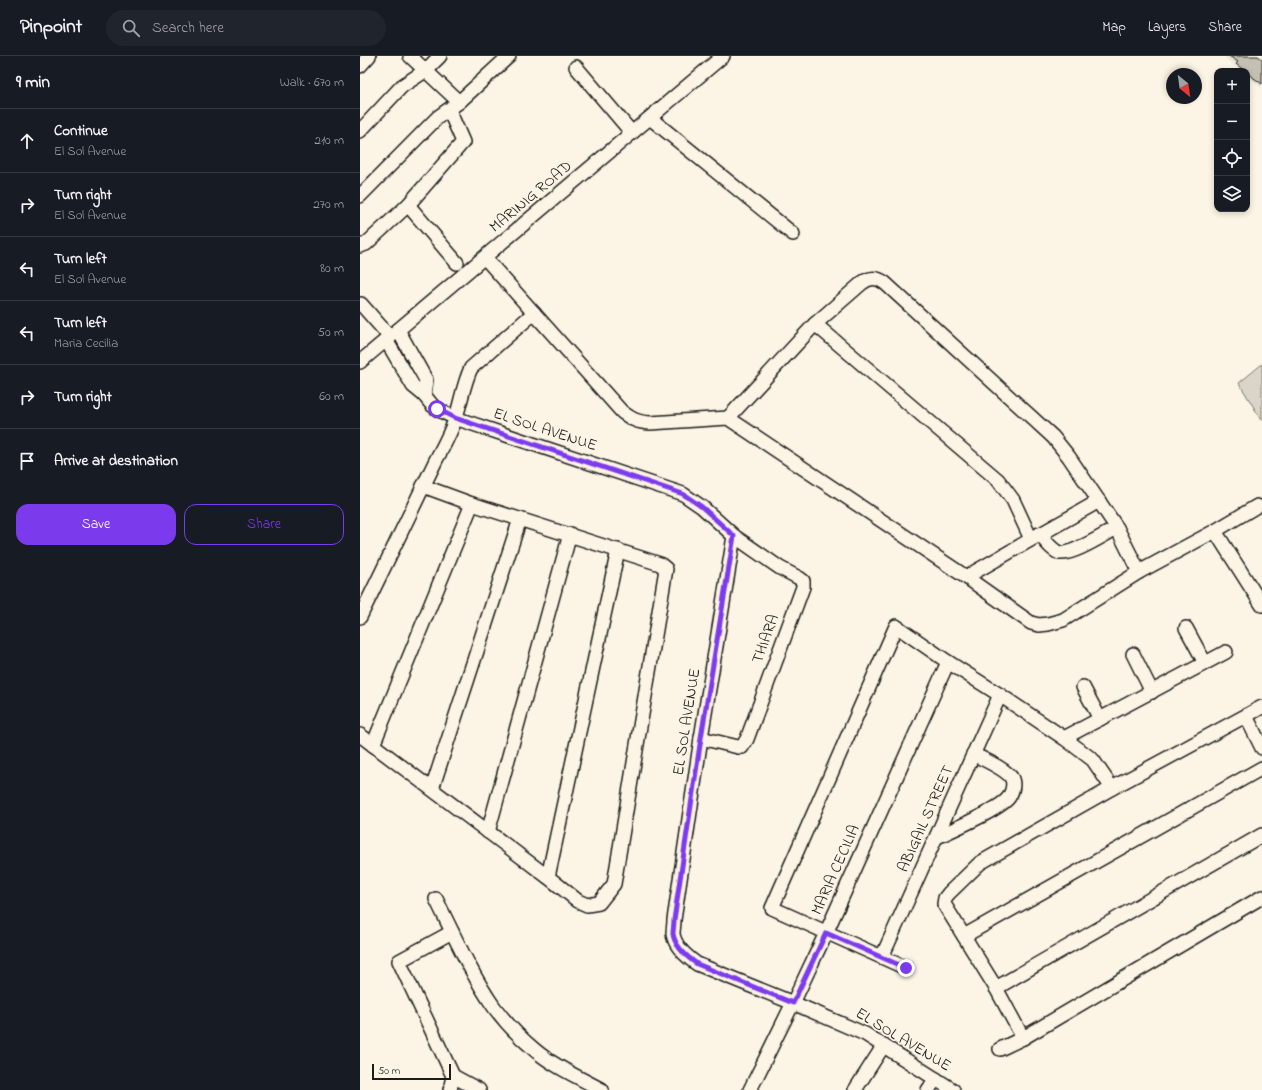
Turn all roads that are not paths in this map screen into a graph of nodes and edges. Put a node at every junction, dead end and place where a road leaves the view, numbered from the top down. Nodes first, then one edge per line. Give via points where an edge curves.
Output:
1 (369, 56) edge
2 (410, 56) edge
3 (440, 56) edge
4 (510, 56) edge
5 (723, 56) edge
6 (360, 66) edge
7 (576, 67) dead end
8 (425, 71) junction
9 (454, 106) junction
10 (650, 118) junction
11 (360, 131) edge
12 (632, 133) junction
13 (360, 196) edge
14 (408, 205) junction
15 (793, 234) dead end
16 (360, 246) edge
17 (485, 258) junction
18 (457, 263) dead end
19 (361, 304) dead end
20 (534, 313) junction
21 (815, 324) junction
22 (391, 336) junction
23 (360, 362) edge
24 (416, 362) junction
25 (403, 369) junction
26 (424, 395) junction
27 (455, 418) junction
28 (728, 418) junction
29 (423, 486) junction
30 (1099, 502) junction
31 (472, 504) junction
32 (1257, 506) dead end
33 (520, 519) junction
34 (1117, 528) junction
35 (1216, 531) junction
36 (570, 534) junction
37 (734, 536) junction
38 (1035, 537) junction
39 (618, 550) junction
40 (1140, 572) junction
41 (966, 577) junction
42 (1262, 605) edge
43 (360, 617) edge
44 (1186, 628) dead end
45 (1226, 652) dead end
46 (1133, 654) dead end
47 (948, 662) junction
48 (1205, 663) junction
49 (1083, 687) dead end
50 (1152, 692) junction
51 (1000, 695) junction
52 (1262, 707) edge
53 (1246, 716) junction
54 (1100, 719) junction
55 (360, 735) edge
56 (701, 738) junction
57 (1064, 738) junction
58 (373, 745) junction
59 (1262, 748) edge
60 (974, 754) junction
61 (1262, 768) edge
62 (1112, 788) junction
63 (432, 789) junction
64 (488, 832) junction
65 (1262, 835) edge
66 (937, 837) junction
67 (548, 877) junction
68 (1262, 897) edge
69 (436, 899) dead end
70 (452, 932) junction
71 (826, 933) junction
72 (964, 936) junction
73 (882, 957) junction
74 (906, 968) dead end
75 (996, 988) junction
76 (793, 1003) junction
77 (1023, 1038) junction
78 (884, 1045) junction
79 (1000, 1049) dead end
80 (453, 1076) junction
81 (936, 1079) junction
82 (450, 1090) edge
83 (479, 1090) edge
84 (602, 1090) edge
85 (750, 1090) edge
86 (855, 1090) edge
87 (928, 1090) edge
88 (953, 1090) edge

1 - 6 street
2 - 8 street
3 - 8 street
4 - 9 street
5 - 10 street, MARINIG ROAD
7 - 12 street
8 - 9 street
8 - 11 street via 402,86
9 - 13 street via 438,117
9 - 14 street via 463,142
10 - 12 street, MARINIG ROAD
10 - 15 street
12 - 17 street, MARINIG ROAD
14 - 16 street via 366,244
14 - 18 street
17 - 20 street
17 - 22 street, MARINIG ROAD
19 - 22 street
20 - 27 street via 471,368
20 - 28 street via 622,412 632,419 650,423
21 - 28 street
21 - 30 street via 867,279 880,279 885,282 1053,437
21 - 38 street via 998,480
22 - 23 street, MARINIG ROAD
22 - 24 street
22 - 25 street, EL SOL AVENUE
24 - 25 street
24 - 26 street via 426,380
25 - 26 street, EL SOL AVENUE via 412,386
26 - 27 street, EL SOL AVENUE via 437,409
27 - 29 street
27 - 37 street, EL SOL AVENUE via 683,494 702,507
28 - 41 street
29 - 31 street
29 - 43 street
30 - 34 street
30 - 38 street
31 - 33 street
31 - 58 street
32 - 35 street
33 - 36 street
33 - 63 street
34 - 38 street via 1074,551 1064,553 1059,553
34 - 40 street
35 - 40 street
35 - 42 street
36 - 39 street
36 - 64 street
37 - 56 street, EL SOL AVENUE
37 - 56 street, THIARA via 799,578 803,581 803,587 742,746
38 - 41 street
39 - 67 street
39 - 67 street via 660,564 666,569 614,884 599,903 586,905
40 - 41 street via 1063,620 1039,625
44 - 48 street
45 - 48 street
46 - 50 street
47 - 51 street
47 - 71 street, MARIA CECILIA
47 - 71 street via 896,626 772,908
48 - 50 street
49 - 54 street
50 - 54 street
51 - 57 street
51 - 60 street, ABIGAIL STREET
52 - 53 street
53 - 59 street
53 - 62 street
54 - 57 street
55 - 58 street
56 - 76 street, EL SOL AVENUE via 674,920 673,934 676,943 688,958 697,964
57 - 62 street via 1093,760
58 - 63 street
60 - 66 street, ABIGAIL STREET
60 - 66 street via 1006,772 1012,779 1008,798 998,806
61 - 72 street
62 - 72 street via 980,863 949,893 944,904
63 - 64 street
64 - 67 street
65 - 75 street
66 - 73 street, ABIGAIL STREET
68 - 77 street
69 - 70 street
70 - 80 street via 399,961
70 - 84 street via 479,984 516,1034 562,1069
71 - 73 street
71 - 76 street, MARIA CECILIA
72 - 75 street
73 - 74 street
75 - 77 street
76 - 78 street, EL SOL AVENUE via 848,1026
76 - 85 street, MARIA CECILIA
77 - 79 street
78 - 81 street, EL SOL AVENUE
78 - 86 street
80 - 82 street
80 - 83 street
81 - 87 street
81 - 88 street, EL SOL AVENUE

